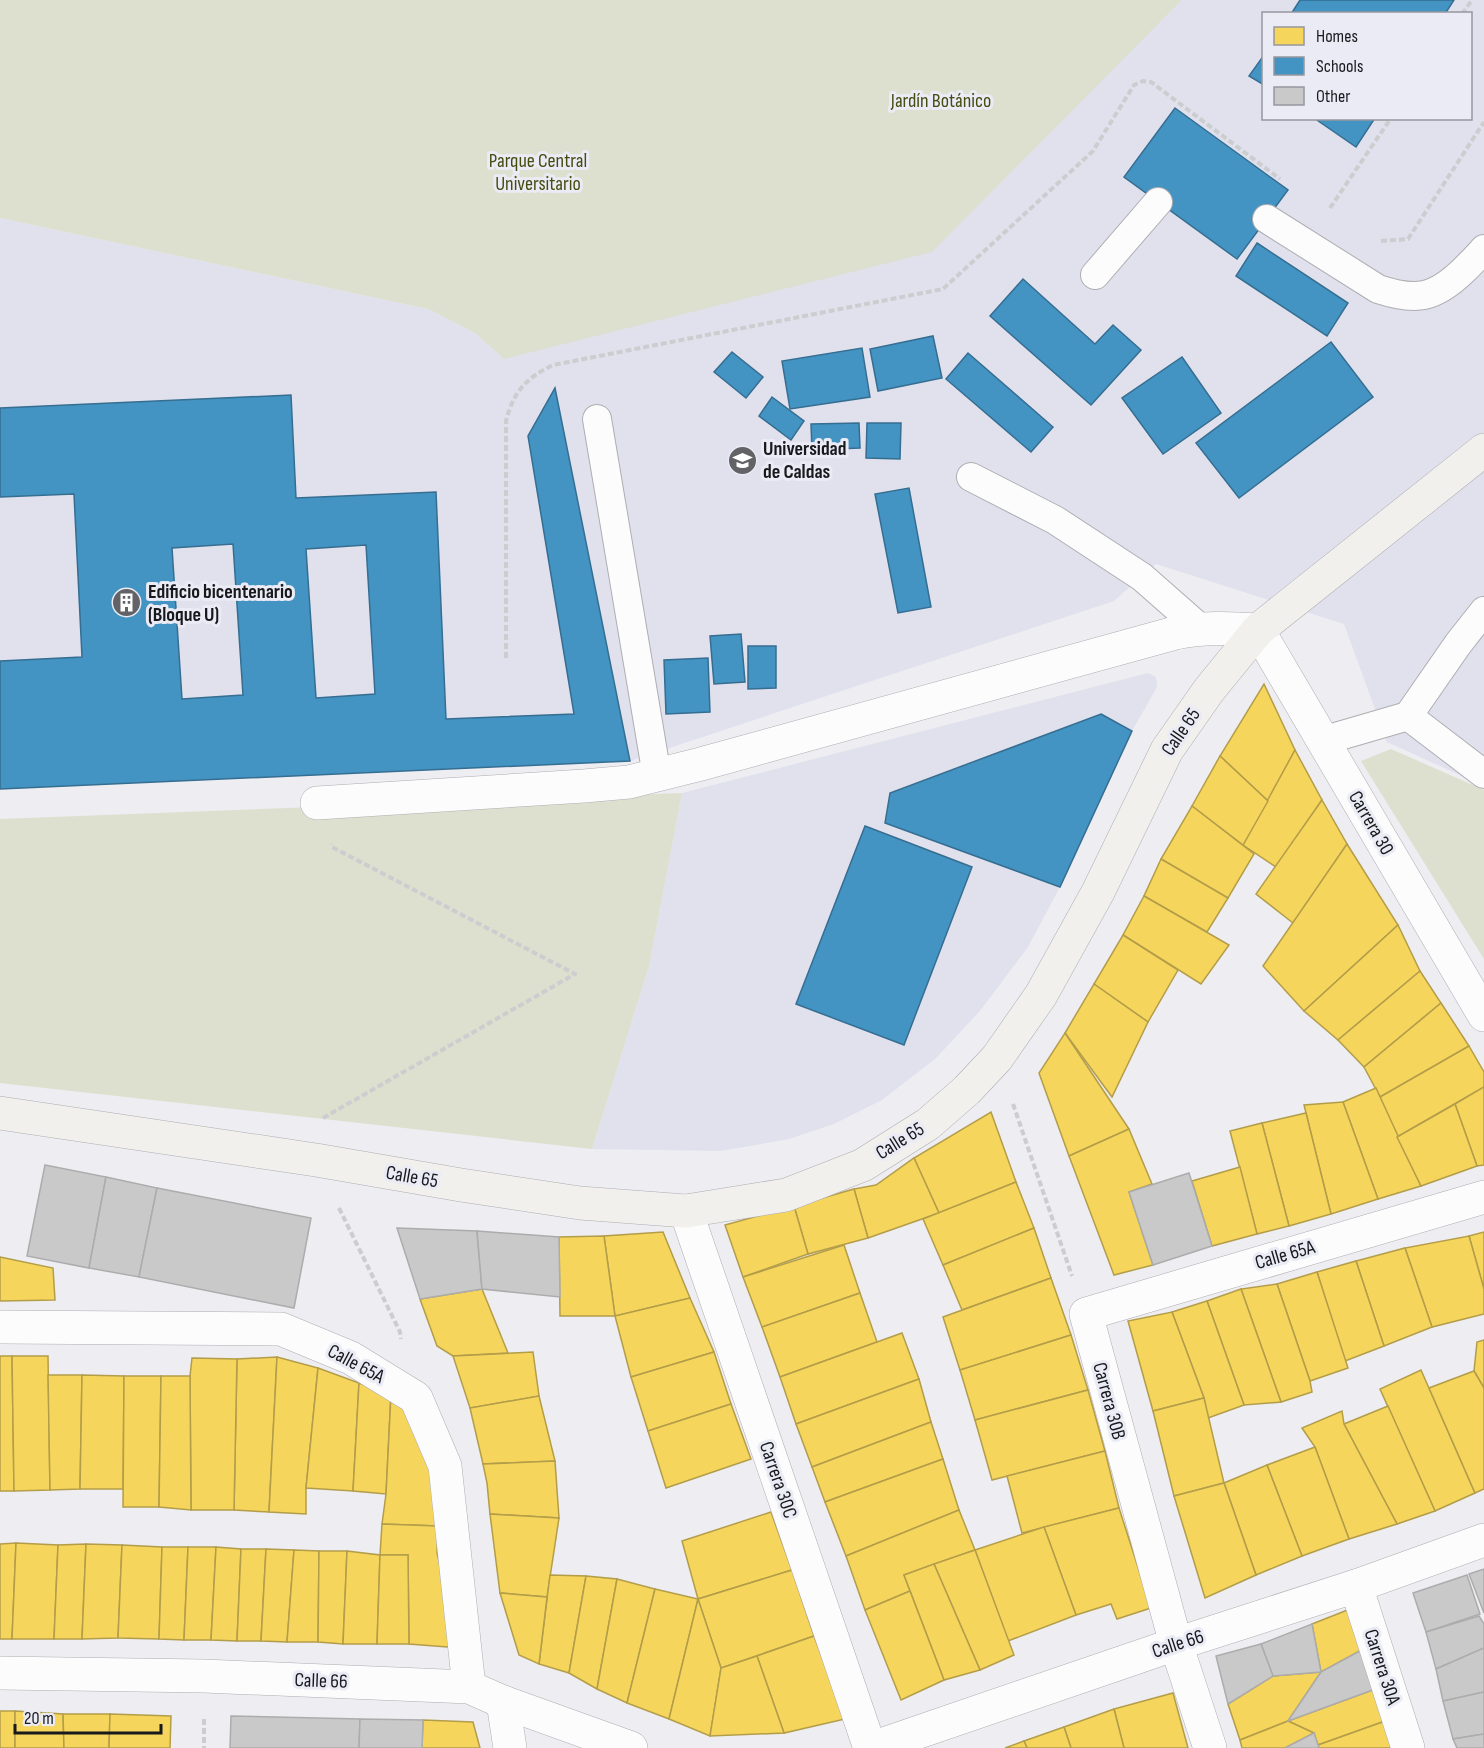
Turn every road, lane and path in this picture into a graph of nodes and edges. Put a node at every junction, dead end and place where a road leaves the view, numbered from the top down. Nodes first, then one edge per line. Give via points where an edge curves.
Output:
1 (1390, 120) edge
2 (1484, 123) edge
3 (1286, 182) dead end
4 (1158, 202) dead end
5 (1321, 203) dead end
6 (1330, 208) junction
7 (1338, 214) dead end
8 (1267, 219) dead end
9 (1373, 236) dead end
10 (1483, 250) edge
11 (1095, 275) dead end
12 (597, 419) dead end
13 (1484, 450) edge
14 (971, 477) dead end
15 (1484, 611) edge
16 (1200, 628) junction
17 (1258, 630) junction
18 (506, 658) dead end
19 (1408, 716) junction
20 (1322, 741) junction
21 (1484, 774) edge
22 (657, 776) junction
23 (317, 803) joint
24 (1484, 1015) edge
25 (997, 1058) junction
26 (0, 1113) edge
27 (316, 1160) junction
28 (1484, 1197) edge
29 (686, 1211) junction
30 (1086, 1314) junction
31 (0, 1327) edge
32 (416, 1398) junction
33 (1484, 1540) edge
34 (1356, 1586) junction
35 (1176, 1644) junction
36 (0, 1673) edge
37 (469, 1687) junction
38 (503, 1702) junction
39 (510, 1748) edge
40 (631, 1748) edge
41 (871, 1748) edge
42 (1210, 1748) edge
43 (1408, 1748) edge

1 - 6 path
2 - 9 path via 1408,239 1382,242
3 - 18 path via 1151,82 1143,81 1134,85 1093,150 943,289 553,365 534,374 510,403 506,421
4 - 11 lane
5 - 6 path
6 - 7 path
8 - 10 lane via 1378,289 1397,296 1434,293 1449,284
12 - 22 lane
13 - 17 main road, Calle 65
14 - 16 lane via 1055,520 1142,577
15 - 19 lane
16 - 17 street
16 - 22 street
17 - 20 street, Carrera 30
17 - 25 main road, Calle 65 via 1167,750 1098,892 1041,995
19 - 20 lane
19 - 21 lane
20 - 24 street, Carrera 30
22 - 23 street via 584,786
23 - 27 path via 332,847 576,974 319,1120
25 - 29 main road, Calle 65 via 968,1090 928,1124 863,1165 786,1195
25 - 30 path
26 - 27 main road, Calle 65
27 - 29 main road, Calle 65 via 579,1203
27 - 32 path via 400,1332
28 - 30 street, Calle 65A
29 - 41 street, Carrera 30C
30 - 35 street, Carrera 30B
31 - 32 street, Calle 65A via 281,1329 351,1358
32 - 37 street via 445,1466
33 - 34 street, Calle 66
34 - 35 street, Calle 66
34 - 43 street, Carrera 30A
35 - 41 street, Calle 66
35 - 42 street, Carrera 30B
36 - 37 street, Calle 66 via 204,1676
37 - 38 street, Calle 66
38 - 39 street
38 - 40 street, Calle 66

